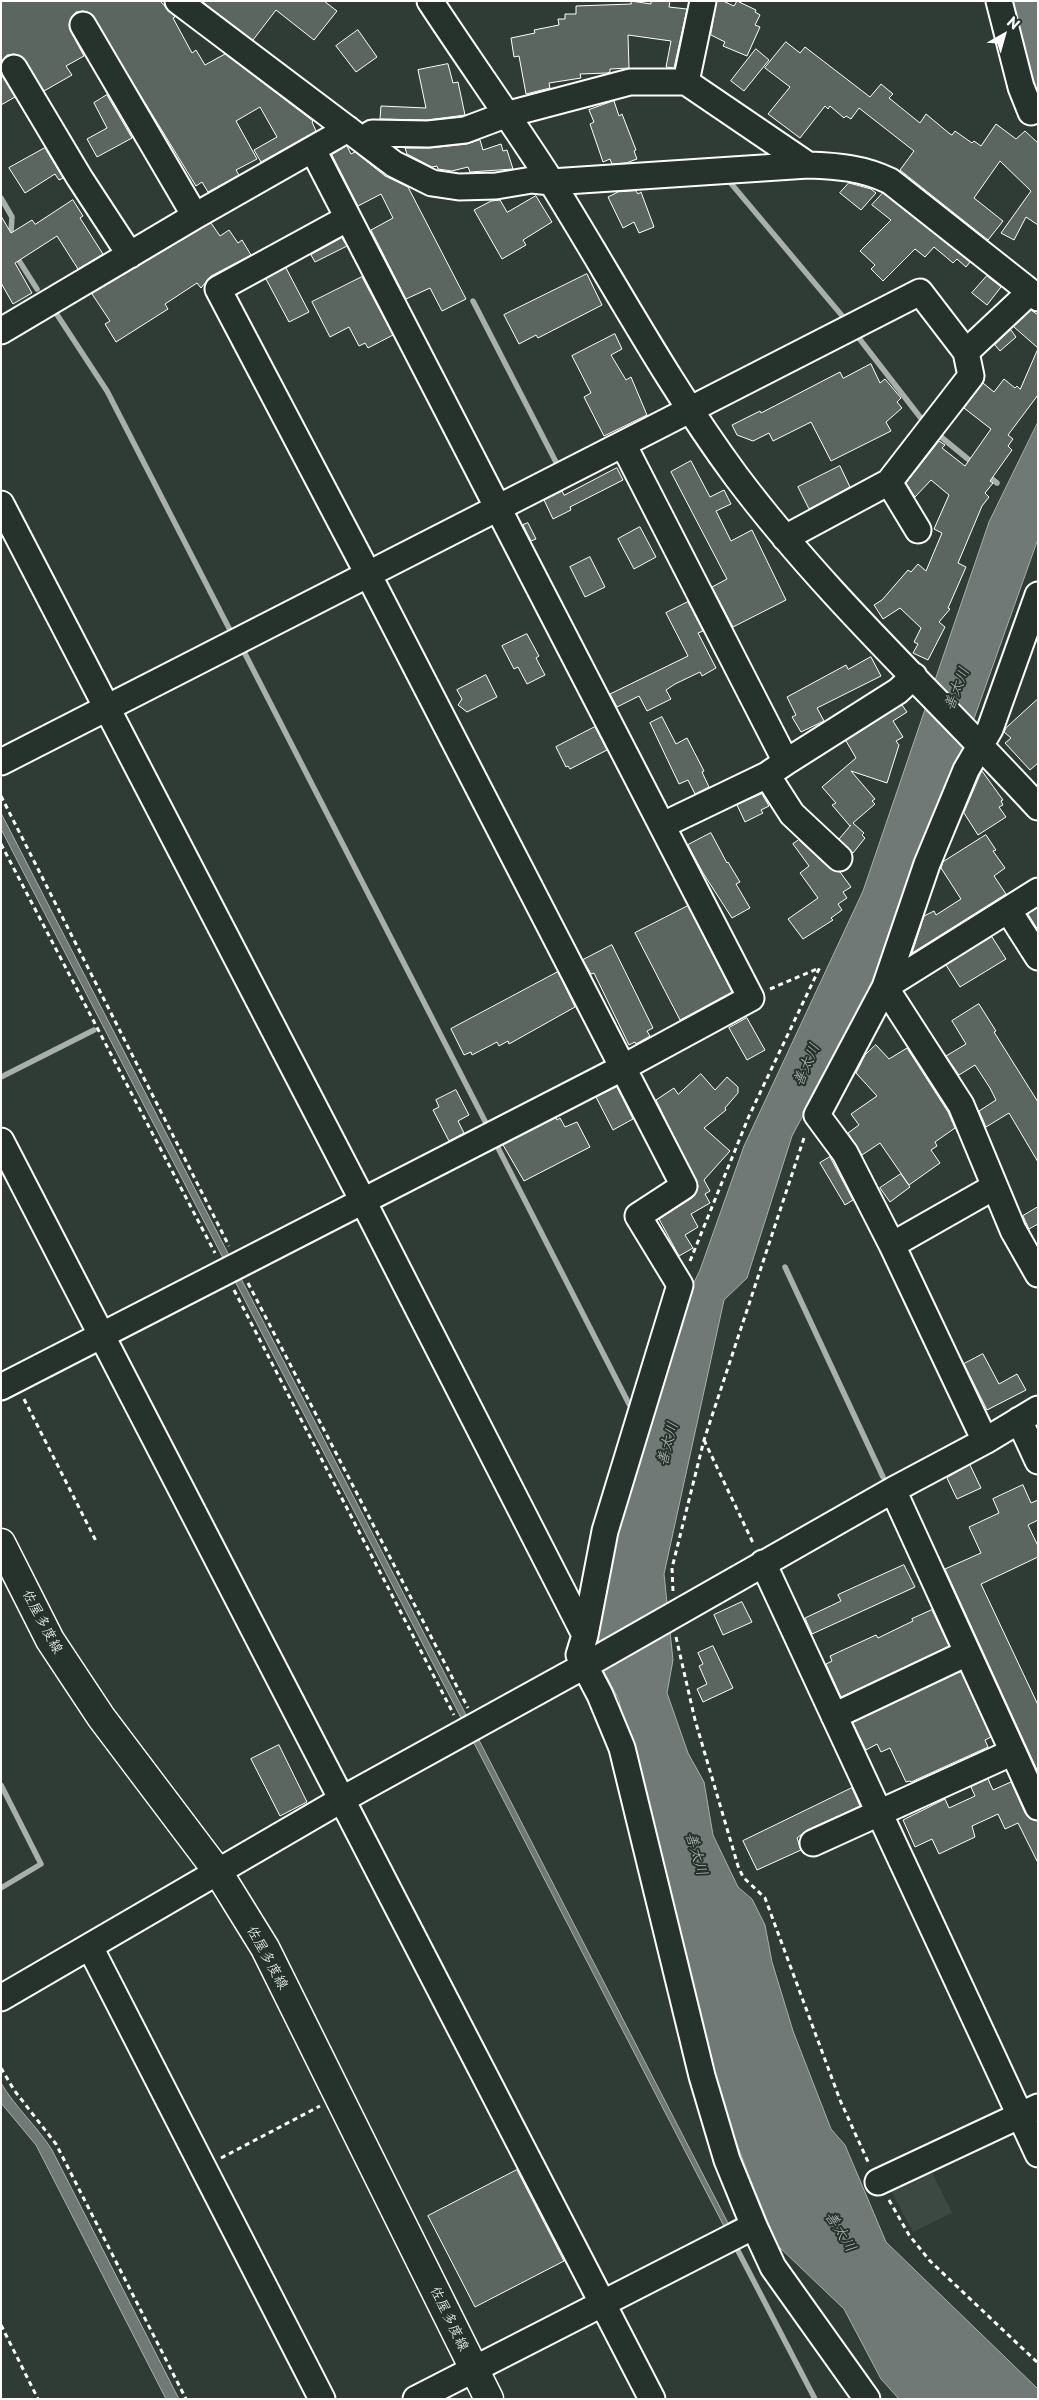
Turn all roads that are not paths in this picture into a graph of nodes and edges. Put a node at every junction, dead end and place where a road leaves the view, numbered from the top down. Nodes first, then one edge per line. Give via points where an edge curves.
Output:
1 (178, 1) edge
2 (430, 1) edge
3 (703, 1) edge
4 (999, 1) edge
5 (83, 25) dead end
6 (14, 68) dead end
7 (686, 82) junction
8 (1032, 112) dead end
9 (505, 115) junction
10 (356, 135) junction
11 (313, 150) junction
12 (808, 166) junction
13 (550, 182) junction
14 (195, 216) junction
15 (348, 218) junction
16 (130, 255) junction
17 (1034, 295) edge
18 (1, 331) edge
19 (966, 352) junction
20 (690, 408) junction
21 (623, 444) junction
22 (889, 482) junction
23 (1, 504) edge
24 (496, 508) junction
25 (918, 530) dead end
26 (785, 538) junction
27 (368, 574) junction
28 (1038, 595) edge
29 (921, 683) junction
30 (106, 708) junction
31 (977, 741) junction
32 (1, 762) edge
33 (776, 768) junction
34 (1038, 807) edge
35 (663, 825) junction
36 (839, 858) dead end
37 (1038, 891) edge
38 (1008, 910) junction
39 (1038, 957) edge
40 (885, 987) junction
41 (622, 1068) junction
42 (1, 1141) edge
43 (994, 1187) junction
44 (363, 1201) junction
45 (892, 1245) junction
46 (1038, 1274) edge
47 (101, 1336) junction
48 (8, 1384) edge
49 (1029, 1415) edge
50 (985, 1441) junction
51 (1038, 1460) edge
52 (893, 1490) junction
53 (1, 1543) edge
54 (763, 1563) junction
55 (585, 1635) junction
56 (967, 1653) junction
57 (589, 1663) junction
58 (834, 1716) junction
59 (1012, 1752) junction
60 (341, 1800) junction
61 (1038, 1806) edge
62 (879, 1813) junction
63 (812, 1843) dead end
64 (218, 1872) junction
65 (90, 1947) junction
66 (1, 1998) edge
67 (1029, 2112) edge
68 (1038, 2154) edge
69 (878, 2182) road end
70 (754, 2226) junction
71 (603, 2304) junction
72 (474, 2370) junction
73 (322, 2399) edge
74 (416, 2399) edge
75 (490, 2399) edge
76 (652, 2399) edge
77 (867, 2399) edge

1 - 10 street
2 - 9 street
3 - 7 street
4 - 8 street via 1021,87
5 - 14 street
6 - 16 street
7 - 9 street via 630,82
7 - 12 street
9 - 10 street via 465,130
9 - 13 street
10 - 11 street
10 - 13 street via 394,164 432,183 459,187 496,186 532,180
11 - 14 street
11 - 15 street
12 - 13 street
12 - 17 street via 841,166 871,172 890,182
13 - 20 street
14 - 16 street
15 - 24 street
15 - 27 street via 218,289
16 - 18 street
17 - 19 street
19 - 20 street via 920,292
19 - 22 street via 971,376
20 - 21 street
20 - 26 street via 736,476
21 - 24 street
21 - 33 street
22 - 25 street
22 - 26 street
23 - 30 street
24 - 27 street
24 - 35 street
26 - 29 street
27 - 30 street
27 - 41 street
28 - 31 street via 990,730
29 - 31 street
29 - 33 street via 898,691
30 - 32 street
30 - 44 street
31 - 34 street
31 - 40 street via 928,864
33 - 35 street
33 - 36 street via 792,814
35 - 41 street via 751,998
37 - 38 street
38 - 39 street
38 - 40 street
40 - 43 street via 961,1105
40 - 45 street via 817,1115 849,1162
41 - 44 street
41 - 55 street via 684,1186 638,1216 680,1285 605,1531
42 - 47 street
43 - 45 street
43 - 46 street
44 - 47 street
44 - 55 street
45 - 50 street
47 - 48 street
47 - 60 street
49 - 50 street
49 - 51 street
50 - 52 street
52 - 54 street
52 - 56 street
53 - 64 main road, 佐屋多度線 via 50,1640 96,1710
54 - 57 street
54 - 58 street
55 - 57 street via 578,1655
56 - 58 street
56 - 59 street
57 - 60 street
57 - 70 street via 622,1748 702,2076 728,2160
58 - 62 street
59 - 61 street
59 - 62 street
60 - 64 street
60 - 71 street
62 - 63 street
62 - 67 street
64 - 65 street
64 - 72 main road, 佐屋多度線 via 264,1948
65 - 66 street
65 - 73 street
67 - 68 street
67 - 69 street
70 - 71 street
70 - 77 street via 773,2267
71 - 72 street
71 - 76 street
72 - 74 street
72 - 75 main road, 佐屋多度線

